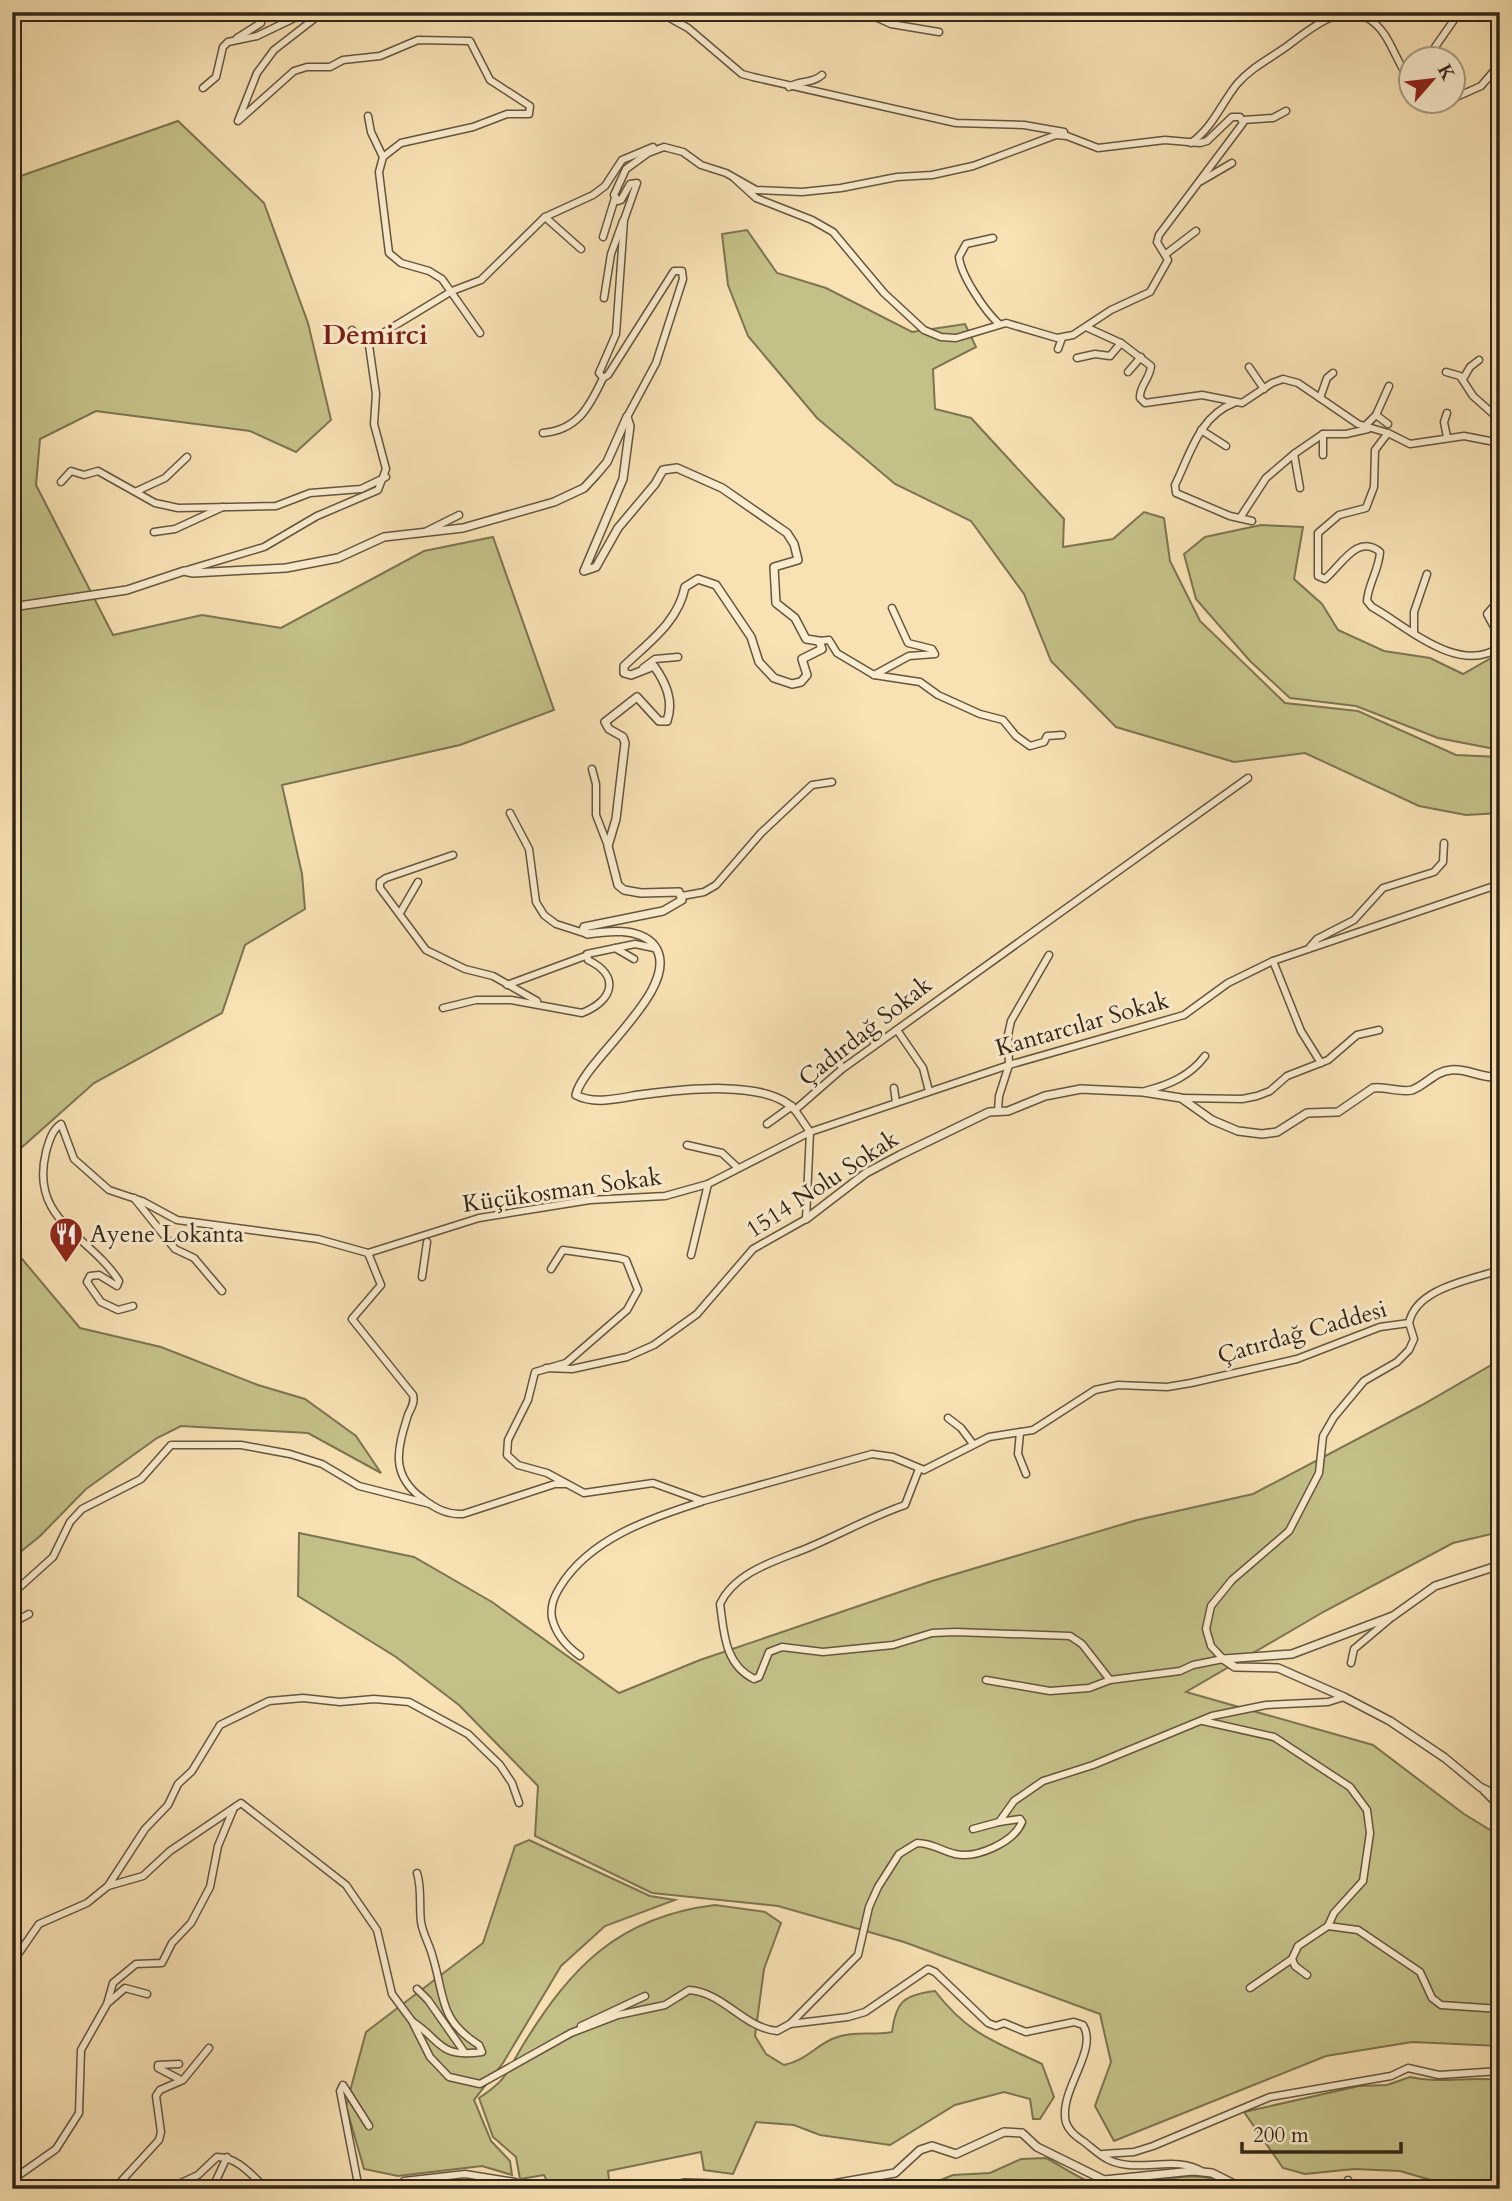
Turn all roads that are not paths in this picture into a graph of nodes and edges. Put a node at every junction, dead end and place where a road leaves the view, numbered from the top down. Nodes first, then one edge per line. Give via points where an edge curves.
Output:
1 (307, 12) edge
2 (323, 12) edge
3 (659, 12) edge
4 (864, 12) edge
5 (1445, 12) edge
6 (261, 23) dead end
7 (939, 32) dead end
8 (235, 39) junction
9 (1436, 46) edge
10 (1396, 56) edge
11 (1500, 64) edge
12 (822, 75) dead end
13 (789, 87) junction
14 (203, 88) dead end
15 (1466, 93) edge
16 (1286, 111) dead end
17 (368, 116) dead end
18 (1242, 120) junction
19 (1071, 137) junction
20 (1191, 143) junction
21 (664, 147) junction
22 (383, 157) junction
23 (1232, 163) dead end
24 (733, 177) junction
25 (1194, 186) junction
26 (615, 198) junction
27 (545, 217) junction
28 (624, 220) junction
29 (1196, 231) dead end
30 (603, 237) dead end
31 (993, 239) dead end
32 (581, 249) dead end
33 (1166, 254) junction
34 (452, 291) junction
35 (604, 298) dead end
36 (999, 324) junction
37 (1088, 328) junction
38 (352, 330) dead end
39 (480, 333) dead end
40 (1062, 338) junction
41 (1121, 342) junction
42 (369, 345) junction
43 (1058, 349) dead end
44 (1077, 358) dead end
45 (1141, 358) junction
46 (1479, 360) dead end
47 (1249, 367) dead end
48 (1128, 372) dead end
49 (1446, 372) dead end
50 (1333, 373) dead end
51 (603, 378) junction
52 (1463, 379) junction
53 (1389, 386) dead end
54 (1264, 388) junction
55 (1320, 398) junction
56 (1234, 403) junction
57 (1447, 413) dead end
58 (1376, 415) junction
59 (627, 417) junction
60 (1500, 420) edge
61 (1388, 424) dead end
62 (1366, 428) junction
63 (1201, 430) junction
64 (542, 433) dead end
65 (1388, 433) junction
66 (1323, 434) junction
67 (1447, 438) junction
68 (1500, 443) edge
69 (1226, 446) dead end
70 (1294, 454) junction
71 (1323, 455) dead end
72 (187, 457) dead end
73 (386, 477) junction
74 (61, 482) dead end
75 (1300, 488) dead end
76 (137, 491) junction
77 (223, 508) junction
78 (459, 515) dead end
79 (1240, 518) junction
80 (1252, 520) dead end
81 (425, 531) junction
82 (154, 532) dead end
83 (184, 571) junction
84 (1427, 574) dead end
85 (1500, 599) edge
86 (12, 607) edge
87 (892, 608) dead end
88 (1414, 634) junction
89 (1500, 638) edge
90 (819, 641) junction
91 (1500, 647) edge
92 (678, 657) dead end
93 (643, 668) junction
94 (874, 675) junction
95 (1062, 735) dead end
96 (592, 769) dead end
97 (1248, 778) dead end
98 (832, 782) dead end
99 (510, 813) dead end
100 (1444, 843) dead end
101 (608, 846) junction
102 (453, 855) dead end
103 (418, 882) dead end
104 (1500, 884) edge
105 (682, 896) junction
106 (400, 913) junction
107 (584, 933) junction
108 (1310, 947) junction
109 (615, 948) junction
110 (656, 949) junction
111 (588, 955) junction
112 (1049, 956) dead end
113 (634, 959) dead end
114 (1273, 961) junction
115 (507, 985) junction
116 (541, 1003) junction
117 (443, 1008) dead end
118 (870, 1030) dead end
119 (897, 1030) junction
120 (1379, 1030) dead end
121 (875, 1045) junction
122 (837, 1054) dead end
123 (1205, 1056) dead end
124 (1321, 1063) junction
125 (1009, 1065) junction
126 (842, 1069) junction
127 (1500, 1077) edge
128 (894, 1088) dead end
129 (929, 1091) junction
130 (1143, 1092) junction
131 (1181, 1098) junction
132 (896, 1102) junction
133 (793, 1108) junction
134 (998, 1111) junction
135 (767, 1124) dead end
136 (810, 1132) junction
137 (687, 1145) dead end
138 (738, 1168) junction
139 (708, 1184) junction
140 (134, 1198) junction
141 (806, 1219) junction
142 (427, 1242) dead end
143 (368, 1253) junction
144 (691, 1255) dead end
145 (551, 1269) dead end
146 (1500, 1270) edge
147 (422, 1277) dead end
148 (222, 1291) dead end
149 (133, 1306) dead end
150 (1409, 1323) junction
151 (546, 1368) junction
152 (948, 1418) dead end
153 (1020, 1432) junction
154 (973, 1444) junction
155 (919, 1469) junction
156 (1026, 1474) dead end
157 (566, 1484) junction
158 (703, 1501) junction
159 (430, 1504) junction
160 (1500, 1564) edge
161 (12, 1594) edge
162 (29, 1615) dead end
163 (1393, 1616) junction
164 (12, 1623) edge
165 (580, 1656) dead end
166 (1223, 1660) junction
167 (1351, 1663) dead end
168 (986, 1680) dead end
169 (1110, 1680) junction
170 (1344, 1697) junction
171 (1203, 1721) junction
172 (1480, 1787) junction
173 (1500, 1797) edge
174 (519, 1803) dead end
175 (235, 1805) junction
176 (1500, 1807) edge
177 (999, 1822) junction
178 (973, 1829) dead end
179 (417, 1873) dead end
180 (108, 1886) junction
181 (1328, 1926) junction
182 (1292, 1959) junction
183 (12, 1963) edge
184 (1307, 1975) dead end
185 (1250, 1988) dead end
186 (417, 1989) dead end
187 (147, 1994) dead end
188 (645, 1996) dead end
189 (107, 2004) junction
190 (1500, 2009) edge
191 (412, 2021) junction
192 (790, 2024) junction
193 (571, 2033) junction
194 (209, 2048) dead end
195 (465, 2053) junction
196 (179, 2064) dead end
197 (1500, 2071) edge
198 (183, 2080) junction
199 (369, 2126) dead end
200 (1101, 2155) junction
201 (227, 2157) junction
202 (1203, 2172) junction
203 (12, 2180) edge
204 (1348, 2180) dead end
205 (404, 2181) dead end
206 (114, 2189) edge
207 (168, 2189) edge
208 (212, 2189) edge
209 (267, 2189) edge
210 (359, 2189) edge
211 (506, 2189) edge
212 (667, 2189) edge
213 (1244, 2189) edge
214 (1345, 2189) edge

1 - 8 street via 257,36
2 - 22 street via 274,50 257,73 238,121 294,71 380,56 418,40 455,38 470,41 490,80 530,106 529,114 507,114 473,127 401,143
3 - 13 street via 688,28 742,74
4 - 7 street via 891,24
5 - 9 street via 1456,18
6 - 8 street
8 - 14 street via 223,47 216,77
10 - 20 street via 1370,19 1335,17 1310,27 1254,66 1234,87 1216,118
11 - 15 street via 1481,86
12 - 13 street
13 - 19 street via 956,123 1024,125
16 - 18 street via 1273,118
17 - 22 street
18 - 20 street via 1232,117 1207,141
18 - 25 street via 1238,133
19 - 20 street via 1098,148 1165,139
19 - 24 street via 1056,135 973,166 932,175 833,189 755,190
21 - 24 street
21 - 26 street via 626,169
21 - 27 street via 640,150 622,160 599,191
22 - 34 street via 379,187 389,253 401,263 442,279
23 - 25 street
24 - 36 street via 755,198 833,232 884,293 923,330 952,338
25 - 33 street via 1158,238
26 - 28 street via 621,200 630,184 637,183
26 - 30 street
27 - 32 street
27 - 34 street via 488,275
28 - 35 street via 612,250
28 - 51 street via 617,334 600,373
29 - 33 street
31 - 36 street via 966,244 959,257 984,308
33 - 37 street via 1167,264 1150,292 1111,310
34 - 39 street
34 - 42 street
36 - 40 street
37 - 40 street
37 - 41 street
38 - 42 street
40 - 43 street
41 - 44 street via 1110,356
41 - 45 street
42 - 73 street via 376,394 374,424 386,461
45 - 48 street
45 - 56 street via 1151,366 1139,391 1145,403 1202,395
46 - 52 street
47 - 54 street
49 - 52 street
50 - 55 street
51 - 59 street via 665,282 674,271 682,271 662,349
51 - 64 street via 570,427
52 - 60 street via 1473,396
53 - 58 street
54 - 55 street via 1283,379
54 - 56 street via 1242,403
55 - 62 street
56 - 63 street via 1221,409
57 - 67 street
58 - 61 street
58 - 62 street
59 - 81 street via 607,462 584,488 488,523
59 - 90 street via 630,426 623,480 584,572 596,567 618,528 663,470 677,468 722,488 787,533 798,560 774,567 773,595 795,618 806,639
62 - 65 street
62 - 66 street
63 - 69 street
63 - 79 street via 1175,485 1176,493
65 - 67 street via 1410,444
65 - 88 street via 1375,450 1374,487 1366,508 1332,518 1318,533 1318,576 1325,579 1352,552 1372,546 1380,552 1380,560 1367,601
66 - 70 street
66 - 71 street
67 - 68 street via 1464,436
70 - 75 street
70 - 79 street via 1266,478
72 - 76 street via 159,482
73 - 77 street via 361,489 310,493 276,506
73 - 83 street via 372,495 317,516 277,541
74 - 76 street via 71,471 84,475 98,471
76 - 77 street via 163,507
77 - 82 street via 175,529
78 - 81 street
79 - 80 street
81 - 83 street via 384,537 338,558 286,568
83 - 86 street via 127,590
84 - 88 street via 1414,612
85 - 89 street via 1487,614
87 - 94 street via 908,643 932,649 934,654 909,656
88 - 91 street via 1462,654
90 - 93 street via 820,651 802,659 805,678 792,684 774,678 759,662 751,637 716,585 698,579 685,587 681,604 666,627 622,670 631,675
90 - 94 street via 829,640 837,653
92 - 93 street via 655,659
93 - 101 street via 654,666 658,671 671,709 667,721 659,721 637,697 606,722 625,743
94 - 95 street via 920,682 938,695 1003,720 1030,746 1044,742 1047,736
96 - 101 street via 596,815
97 - 119 street, Çadırdağ Sokak
98 - 105 street via 811,785 716,885
99 - 107 street via 528,849 540,909 556,924
100 - 108 street via 1443,862 1434,872 1383,888 1354,920
101 - 105 street via 618,884 624,890 678,892
102 - 106 street via 380,882
103 - 106 street
104 - 108 street, Kantarcılar Sokak
105 - 107 street via 676,907 587,925
106 - 115 street via 426,950
107 - 110 street via 633,933 648,939
108 - 114 street, Kantarcılar Sokak
109 - 110 street via 648,944
109 - 111 street
109 - 113 street
110 - 133 street, Çadırdağ Sokak via 659,967 652,986 576,1096 593,1100 720,1090 765,1093
111 - 115 street
111 - 116 street via 588,960 609,976 604,999 582,1013
112 - 125 street via 1013,1014
114 - 124 street via 1301,1031
114 - 125 street, Kantarcılar Sokak via 1228,983 1184,1015
115 - 116 street
116 - 117 street via 475,1000
118 - 121 street
119 - 121 street, Çadırdağ Sokak
119 - 129 street via 923,1068
120 - 124 street via 1357,1035
121 - 126 street, Çadırdağ Sokak
122 - 126 street
123 - 130 street via 1187,1074
124 - 131 street via 1250,1098
125 - 129 street, Kantarcılar Sokak
125 - 134 street
126 - 133 street, Çadırdağ Sokak
127 - 131 street via 1449,1070 1415,1089 1373,1088 1346,1108 1307,1114 1277,1132 1262,1135 1212,1120
128 - 132 street
129 - 132 street, Kantarcılar Sokak
130 - 131 street, 1514 Nolu Sokak
130 - 134 street, 1514 Nolu Sokak via 1081,1089
132 - 136 street, Kantarcılar Sokak
133 - 135 street
133 - 136 street
134 - 141 street, 1514 Nolu Sokak via 951,1129 866,1174
136 - 138 street, Küçükosman Sokak
136 - 141 street
137 - 138 street via 722,1153
138 - 139 street, Küçükosman Sokak
139 - 143 street, Küçükosman Sokak via 665,1196 590,1200 479,1218
139 - 144 street
140 - 143 street via 180,1221 318,1239
140 - 148 street via 175,1249 194,1258
140 - 149 street via 109,1190 78,1164 68,1149 62,1124 56,1128 43,1167 51,1206 66,1228 119,1281 117,1286 90,1276 87,1282 97,1298 118,1310
141 - 151 street, 1514 Nolu Sokak via 753,1249 697,1314 654,1345 627,1357 572,1369
142 - 147 street
143 - 159 street via 382,1285 352,1319 412,1395 398,1458 409,1489
145 - 151 street via 563,1250 619,1258 630,1266 638,1290 627,1310 566,1363
146 - 150 street via 1429,1295 1416,1306
150 - 153 street, Çatırdağ Caddesi via 1380,1327 1297,1359 1191,1382 1095,1390 1033,1430
150 - 166 street, Çatırdağ Caddesi via 1414,1333 1409,1350 1364,1381 1326,1428 1319,1473 1289,1531 1232,1580 1211,1606 1206,1629 1211,1646
151 - 157 street via 535,1372 506,1448 518,1465
152 - 154 street
153 - 154 street, Çatırdağ Caddesi
153 - 156 street via 1018,1454
154 - 155 street, Çatırdağ Caddesi
155 - 158 street via 893,1457 872,1454
155 - 169 street via 905,1505 779,1558 732,1586 720,1604 732,1660 754,1679 769,1652 782,1647 823,1652 893,1645 932,1633 955,1632 1070,1636
157 - 158 street via 584,1493 653,1483
157 - 159 street via 463,1514 450,1514
158 - 165 street via 620,1534 572,1568 553,1600 551,1614 562,1641
159 - 161 street via 359,1486 322,1464 290,1454 241,1445 171,1445 141,1479 82,1509 70,1522 53,1557
160 - 163 street via 1435,1586
162 - 164 street
163 - 166 street via 1292,1654
163 - 167 street via 1354,1649
166 - 169 street
166 - 170 street via 1235,1667 1278,1668
168 - 169 street via 1050,1691 1089,1688
170 - 171 street via 1266,1705
170 - 172 street via 1390,1721
171 - 177 street via 1043,1781 1014,1801
171 - 181 street via 1274,1737 1313,1760 1360,1798 1370,1822 1363,1881
172 - 173 street
172 - 176 street
174 - 180 street via 500,1765 468,1734 409,1702 269,1701 220,1725
175 - 180 street via 143,1876
175 - 189 street via 218,1846 210,1887 191,1923 172,1943 162,1963 136,1964 121,1974
175 - 191 street via 246,1805 346,1885 377,1930 392,1994
177 - 178 street
177 - 192 street via 1022,1822 988,1850 962,1855 918,1843 899,1854 869,1907 858,1955
179 - 195 street via 422,1926 442,2001 452,2020 482,2052
180 - 183 street via 87,1903 39,1924
181 - 182 street via 1298,1946
181 - 190 street via 1358,1930 1420,1972 1432,1998 1441,2005
182 - 184 street
182 - 185 street
186 - 195 street
187 - 189 street via 125,1988
188 - 193 street via 603,2013
189 - 203 street via 81,2050 79,2113 56,2150
191 - 193 street via 442,2073 468,2084 485,2083
191 - 195 street via 439,2047
192 - 193 street via 777,2031 766,2030 717,1998 689,1990 665,2005 618,2015
192 - 200 street via 865,2012 928,1969 988,2023 1003,2022 1026,2032 1074,2022 1083,2025 1088,2045 1068,2092 1065,2117 1075,2136
194 - 198 street
196 - 198 street via 158,2068
197 - 200 street via 1439,2075 1408,2068 1391,2076 1270,2096 1153,2146
198 - 206 street via 156,2096 159,2140
199 - 210 street via 343,2085 347,2141
200 - 202 street via 1142,2166 1191,2164
201 - 207 street via 217,2157 198,2175
201 - 208 street
201 - 209 street
202 - 212 street via 1104,2180 1037,2147 1022,2133 1004,2132 956,2154 932,2147 919,2150 895,2173 816,2187 684,2183
202 - 213 street
204 - 214 street
205 - 211 street via 465,2174 515,2182

